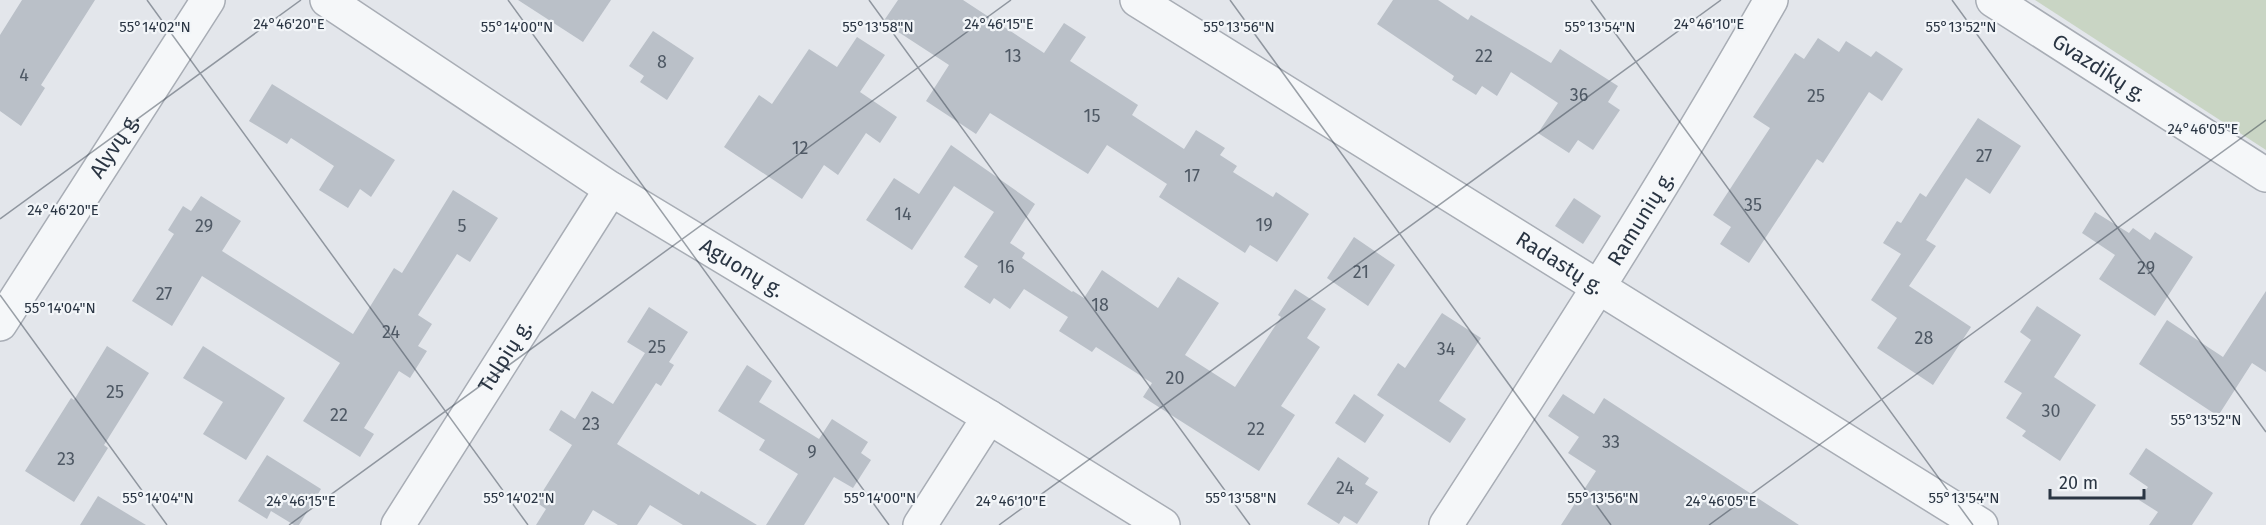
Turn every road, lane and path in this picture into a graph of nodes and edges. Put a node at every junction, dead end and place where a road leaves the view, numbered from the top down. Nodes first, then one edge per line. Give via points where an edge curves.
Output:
1 (208, 0) edge
2 (327, 0) edge
3 (1137, 0) edge
4 (1771, 0) edge
5 (1993, 0) edge
6 (2266, 176) edge
7 (611, 189) junction
8 (1600, 288) junction
9 (0, 324) edge
10 (989, 417) junction
11 (398, 525) edge
12 (920, 525) edge
13 (1163, 525) edge
14 (1446, 525) edge
15 (1982, 525) edge

1 - 9 street, Alyvų g.
2 - 7 street, Aguonų g.
3 - 8 street, Radastų g.
4 - 8 street, Ramunių g.
5 - 6 street, Gvazdikų g.
7 - 10 street, Aguonų g.
7 - 11 street, Tulpių g.
8 - 14 street, Ramunių g.
8 - 15 street, Radastų g.
10 - 12 street
10 - 13 street, Aguonų g.

